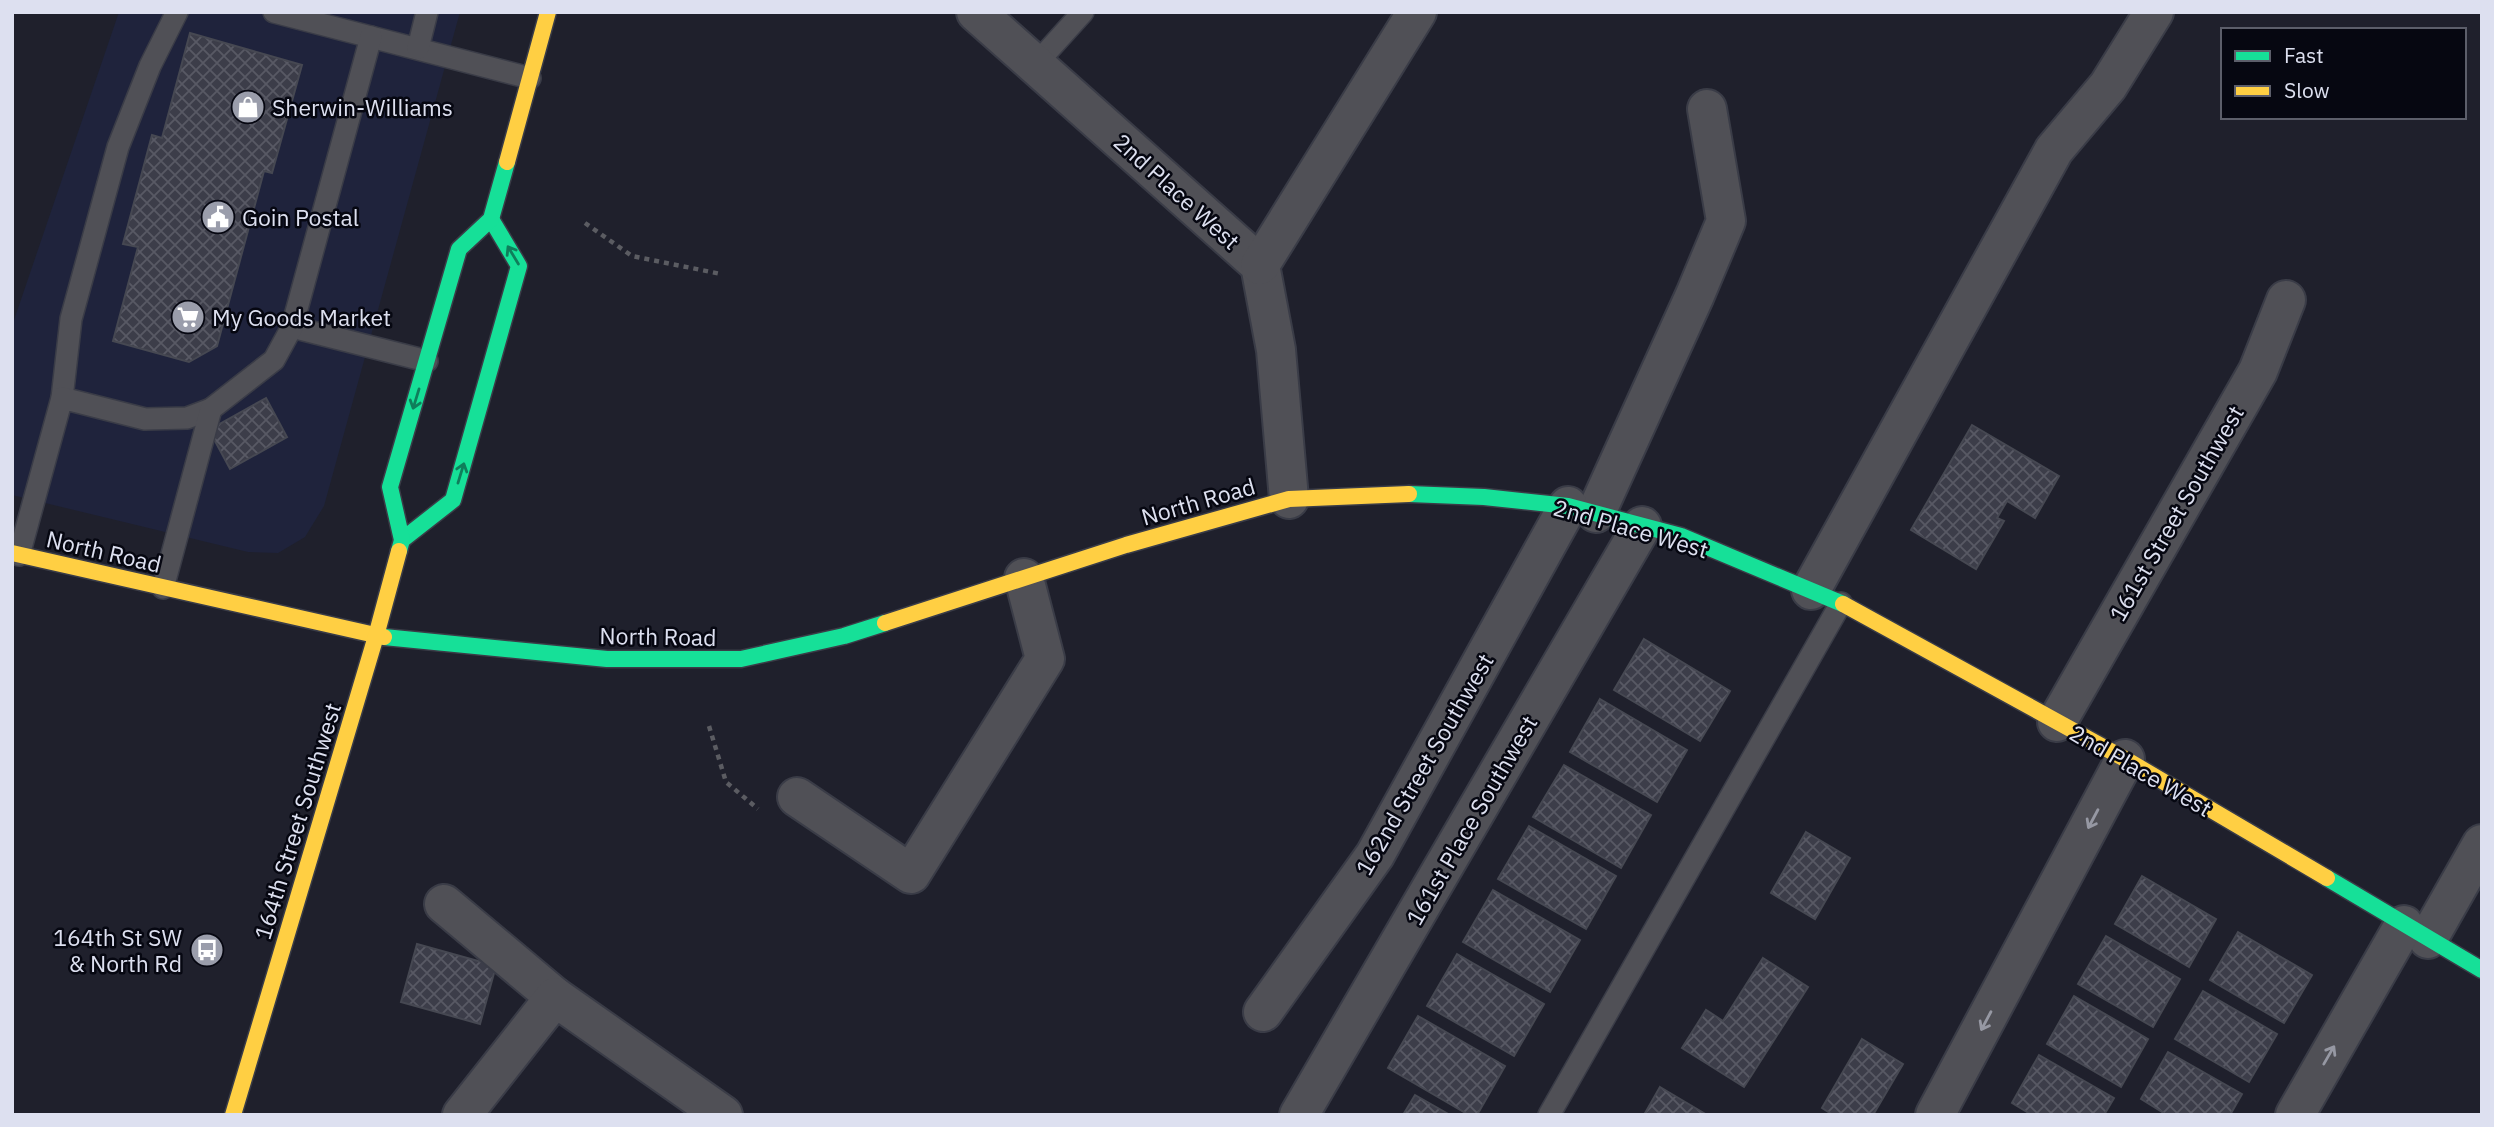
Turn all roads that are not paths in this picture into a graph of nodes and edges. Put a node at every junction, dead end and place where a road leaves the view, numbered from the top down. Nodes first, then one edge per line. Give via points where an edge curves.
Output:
1 (177, 12) edge
2 (274, 12) edge
3 (427, 12) edge
4 (548, 12) edge
5 (976, 12) edge
6 (1083, 12) edge
7 (1417, 12) edge
8 (2154, 12) edge
9 (371, 37) junction
10 (418, 48) junction
11 (1035, 65) junction
12 (530, 78) junction
13 (1707, 109) dead end
14 (491, 219) junction
15 (1260, 265) junction
16 (2286, 300) dead end
17 (292, 327) junction
18 (427, 361) junction
19 (62, 398) junction
20 (211, 409) junction
21 (1289, 499) junction
22 (1582, 510) junction
23 (1642, 526) junction
24 (402, 540) junction
25 (16, 554) edge
26 (1024, 578) junction
27 (163, 588) junction
28 (1826, 596) junction
29 (376, 636) junction
30 (2057, 722) junction
31 (2124, 759) junction
32 (781, 805) road end
33 (2482, 844) edge
34 (444, 904) dead end
35 (2416, 932) junction
36 (2482, 970) edge
37 (555, 997) junction
38 (1263, 1012) dead end
39 (233, 1115) edge
40 (462, 1115) edge
41 (723, 1115) edge
42 (1299, 1115) edge
43 (1549, 1115) edge
44 (1935, 1115) edge
45 (2295, 1115) edge

1 - 19 lane via 118,147 71,319
2 - 9 lane
3 - 10 lane
4 - 12 street
5 - 11 street, 2nd Place West
6 - 11 lane
7 - 15 street
8 - 28 street via 2108,86 2054,150
9 - 10 lane
9 - 17 lane
10 - 12 lane
11 - 15 street, 2nd Place West
12 - 14 street
13 - 22 street, 162nd Street Southwest via 1726,221 1695,295
14 - 18 street, 164th Street Southwest via 458,249
24 -> 14 street via 453,500 516,278 519,266
15 - 21 street, 2nd Place West via 1276,350
16 - 30 street, 161st Street Southwest via 2258,371
17 - 18 lane
17 - 20 lane via 274,360
18 -> 24 street, 164th Street Southwest via 390,487
19 - 20 lane via 145,419 187,418
19 - 25 lane
20 - 27 lane
21 - 22 street, 2nd Place West via 1409,494 1484,497
21 - 26 street, North Road
22 - 23 street, 2nd Place West
22 - 38 street, 162nd Street Southwest via 1374,855
23 - 28 street, 2nd Place West via 1681,537
23 - 42 street, 161st Place Southwest
24 - 29 street, 164th Street Southwest
25 - 27 street, North Road
26 - 29 street, North Road via 845,636 741,659 607,659
26 - 32 street via 1045,659 911,874
27 - 29 street, North Road
28 - 30 street, 2nd Place West
28 - 43 lane
29 - 39 street, 164th Street Southwest
30 - 31 street, 2nd Place West
31 - 35 street, 2nd Place West
31 -> 44 street
33 - 35 street
34 - 37 street
35 - 36 street, 2nd Place West
45 -> 35 street
37 - 40 street
37 - 41 street

